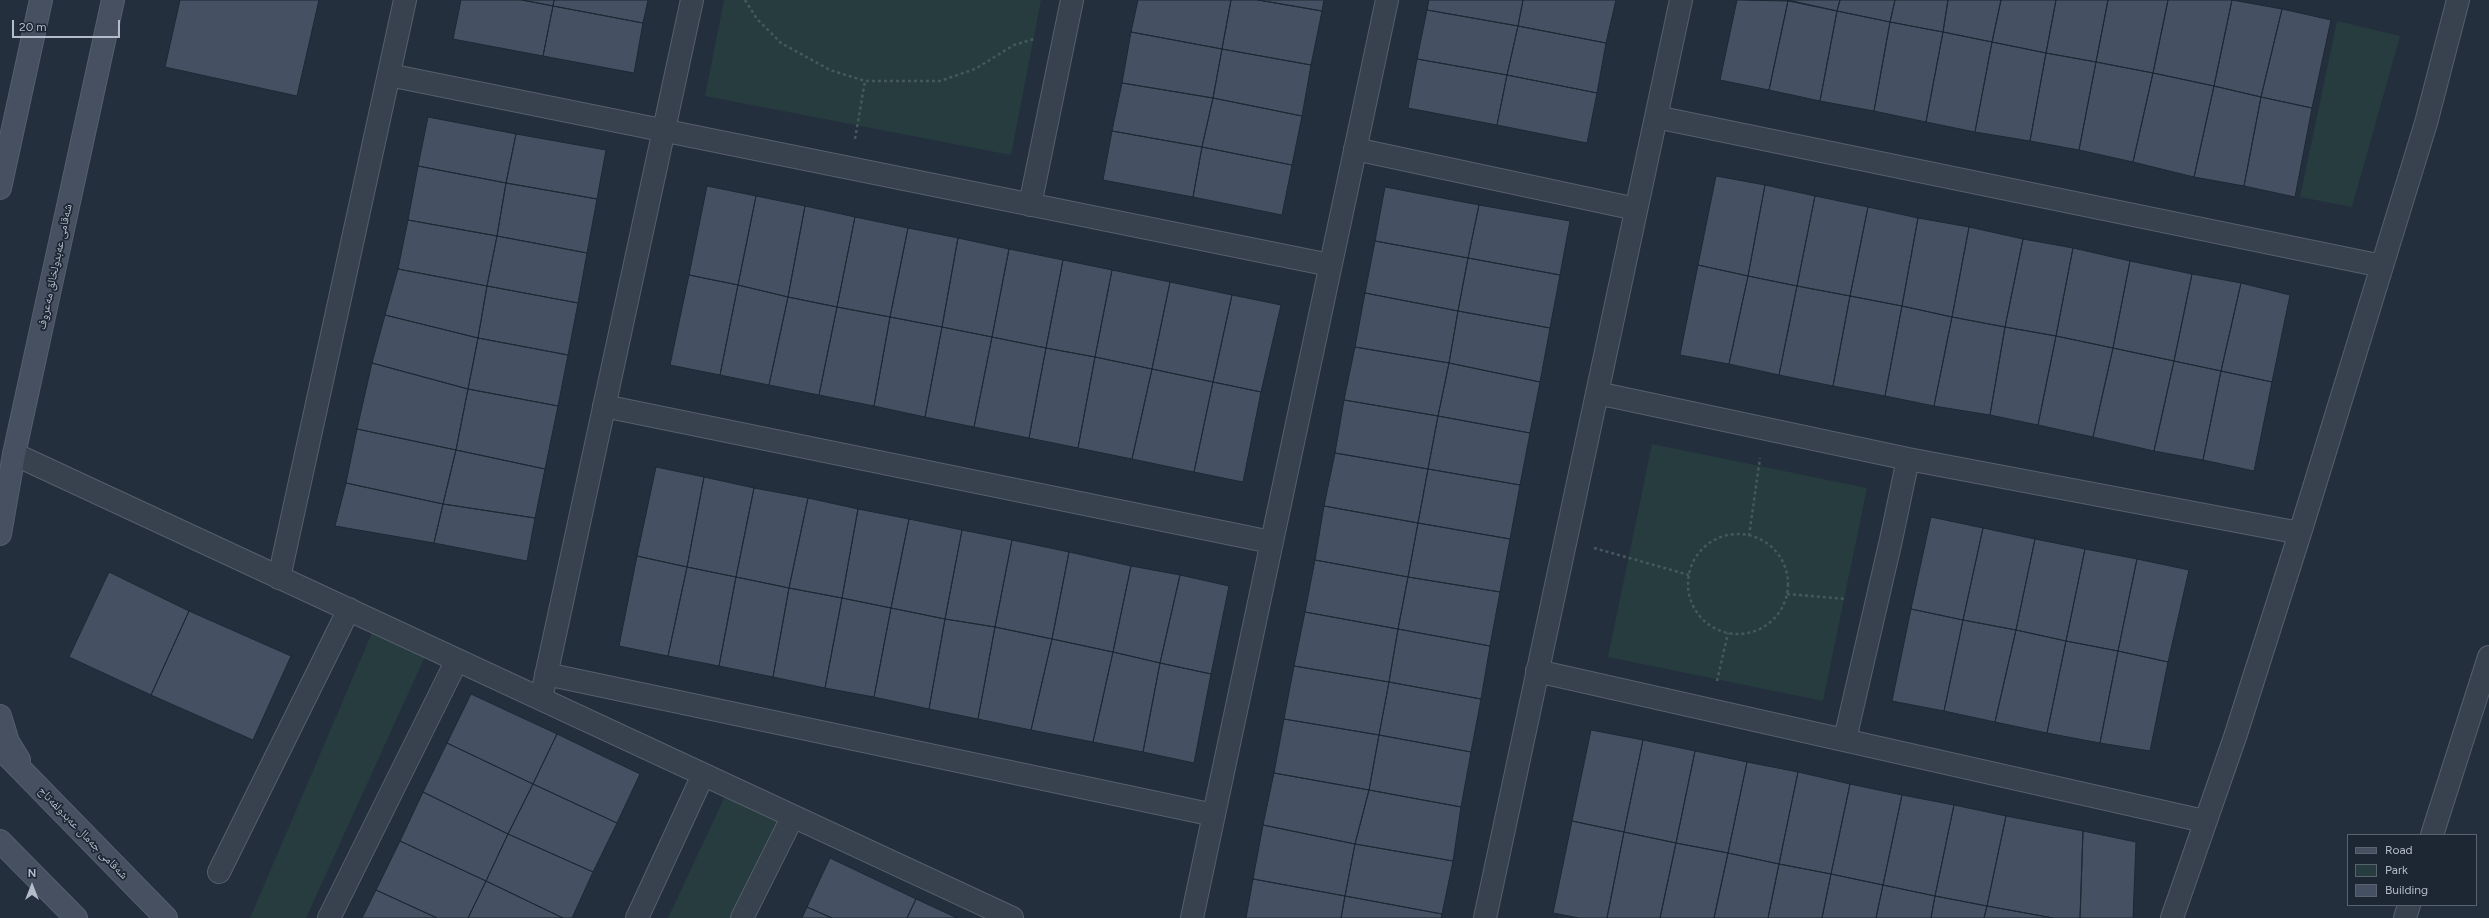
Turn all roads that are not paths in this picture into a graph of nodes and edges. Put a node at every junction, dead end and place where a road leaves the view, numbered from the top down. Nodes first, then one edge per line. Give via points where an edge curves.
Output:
1 (41, 0) edge
2 (113, 0) edge
3 (405, 0) edge
4 (692, 0) edge
5 (1072, 0) edge
6 (1387, 0) edge
7 (1681, 0) edge
8 (2458, 0) edge
9 (389, 75) junction
10 (1656, 117) junction
11 (664, 131) junction
12 (1355, 149) junction
13 (0, 188) edge
14 (1030, 204) junction
15 (1636, 209) junction
16 (1330, 265) junction
17 (2382, 266) junction
18 (1597, 393) junction
19 (604, 406) junction
20 (14, 454) junction
21 (1908, 459) junction
22 (2300, 533) junction
23 (0, 534) edge
24 (1271, 542) junction
25 (279, 578) junction
26 (349, 610) junction
27 (2489, 657) edge
28 (457, 660) junction
29 (1537, 671) junction
30 (546, 674) junction
31 (540, 699) junction
32 (0, 716) edge
33 (1845, 739) junction
34 (0, 748) edge
35 (703, 775) junction
36 (32, 782) junction
37 (1214, 815) junction
38 (793, 816) junction
39 (2204, 821) junction
40 (2432, 834) edge
41 (0, 841) edge
42 (218, 872) dead end
43 (2409, 906) edge
44 (76, 918) edge
45 (166, 918) edge
46 (329, 918) edge
47 (637, 918) edge
48 (742, 918) edge
49 (1012, 918) edge
50 (1192, 918) edge
51 (1485, 918) edge
52 (2172, 918) edge
53 (2405, 918) edge

1 - 13 main road
2 - 20 main road, شەقامی عەبدولخالق مەعروف
3 - 9 street
4 - 11 street
5 - 14 street
6 - 12 street
7 - 10 street
8 - 17 street via 2426,123
9 - 11 street
9 - 25 street
10 - 15 street
10 - 17 street
11 - 14 street
11 - 19 street
12 - 15 street
12 - 16 street
14 - 16 street
15 - 18 street
16 - 24 street
17 - 22 street
18 - 21 street
18 - 29 street
19 - 24 street
19 - 30 street
20 - 23 main road, شەقامی عەبدولخالق مەعروف
20 - 25 street
21 - 22 street
21 - 33 street
22 - 39 street via 2235,737
24 - 37 street
25 - 26 street
26 - 28 street
26 - 42 street
27 - 40 street
28 - 31 street
28 - 46 street
29 - 33 street
29 - 51 street
30 - 31 street
30 - 37 street
31 - 35 street
32 - 36 main road via 8,742
33 - 39 street
34 - 36 main road, شەقامی جەمال عەبدولفەتاح
35 - 38 street
35 - 47 street
36 - 45 main road, شەقامی جەمال عەبدولفەتاح
37 - 50 street
38 - 48 street
38 - 49 street
39 - 52 street
41 - 44 main road
43 - 53 street

